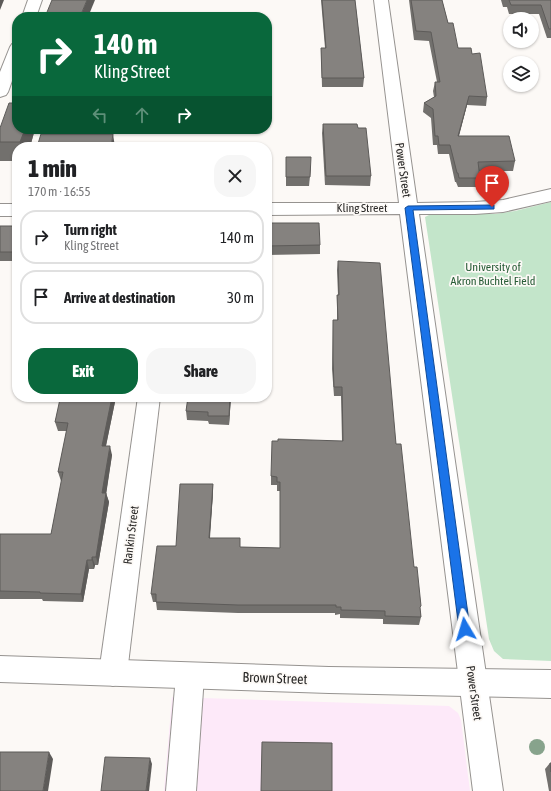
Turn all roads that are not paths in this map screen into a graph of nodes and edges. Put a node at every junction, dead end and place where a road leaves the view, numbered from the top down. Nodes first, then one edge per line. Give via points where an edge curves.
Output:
1 (35, 0) edge
2 (381, 0) edge
3 (30, 12) edge
4 (12, 57) edge
5 (3, 76) edge
6 (0, 92) edge
7 (551, 195) edge
8 (408, 208) junction
9 (272, 209) edge
10 (0, 210) edge
11 (12, 210) edge
12 (148, 402) edge
13 (0, 669) edge
14 (113, 674) junction
15 (190, 676) junction
16 (472, 682) junction
17 (551, 684) edge
18 (181, 791) edge
19 (488, 791) edge

1 - 3 street
2 - 8 street, Power Street
4 - 5 street
5 - 6 street
7 - 8 street, Kling Street via 492,207
8 - 9 street, Kling Street
8 - 16 street, Power Street
10 - 11 street
12 - 14 street, Rankin Street
13 - 14 street, Brown Street
14 - 15 street, Brown Street
15 - 16 street, Brown Street
15 - 18 street
16 - 17 street, Brown Street
16 - 19 street, Power Street

